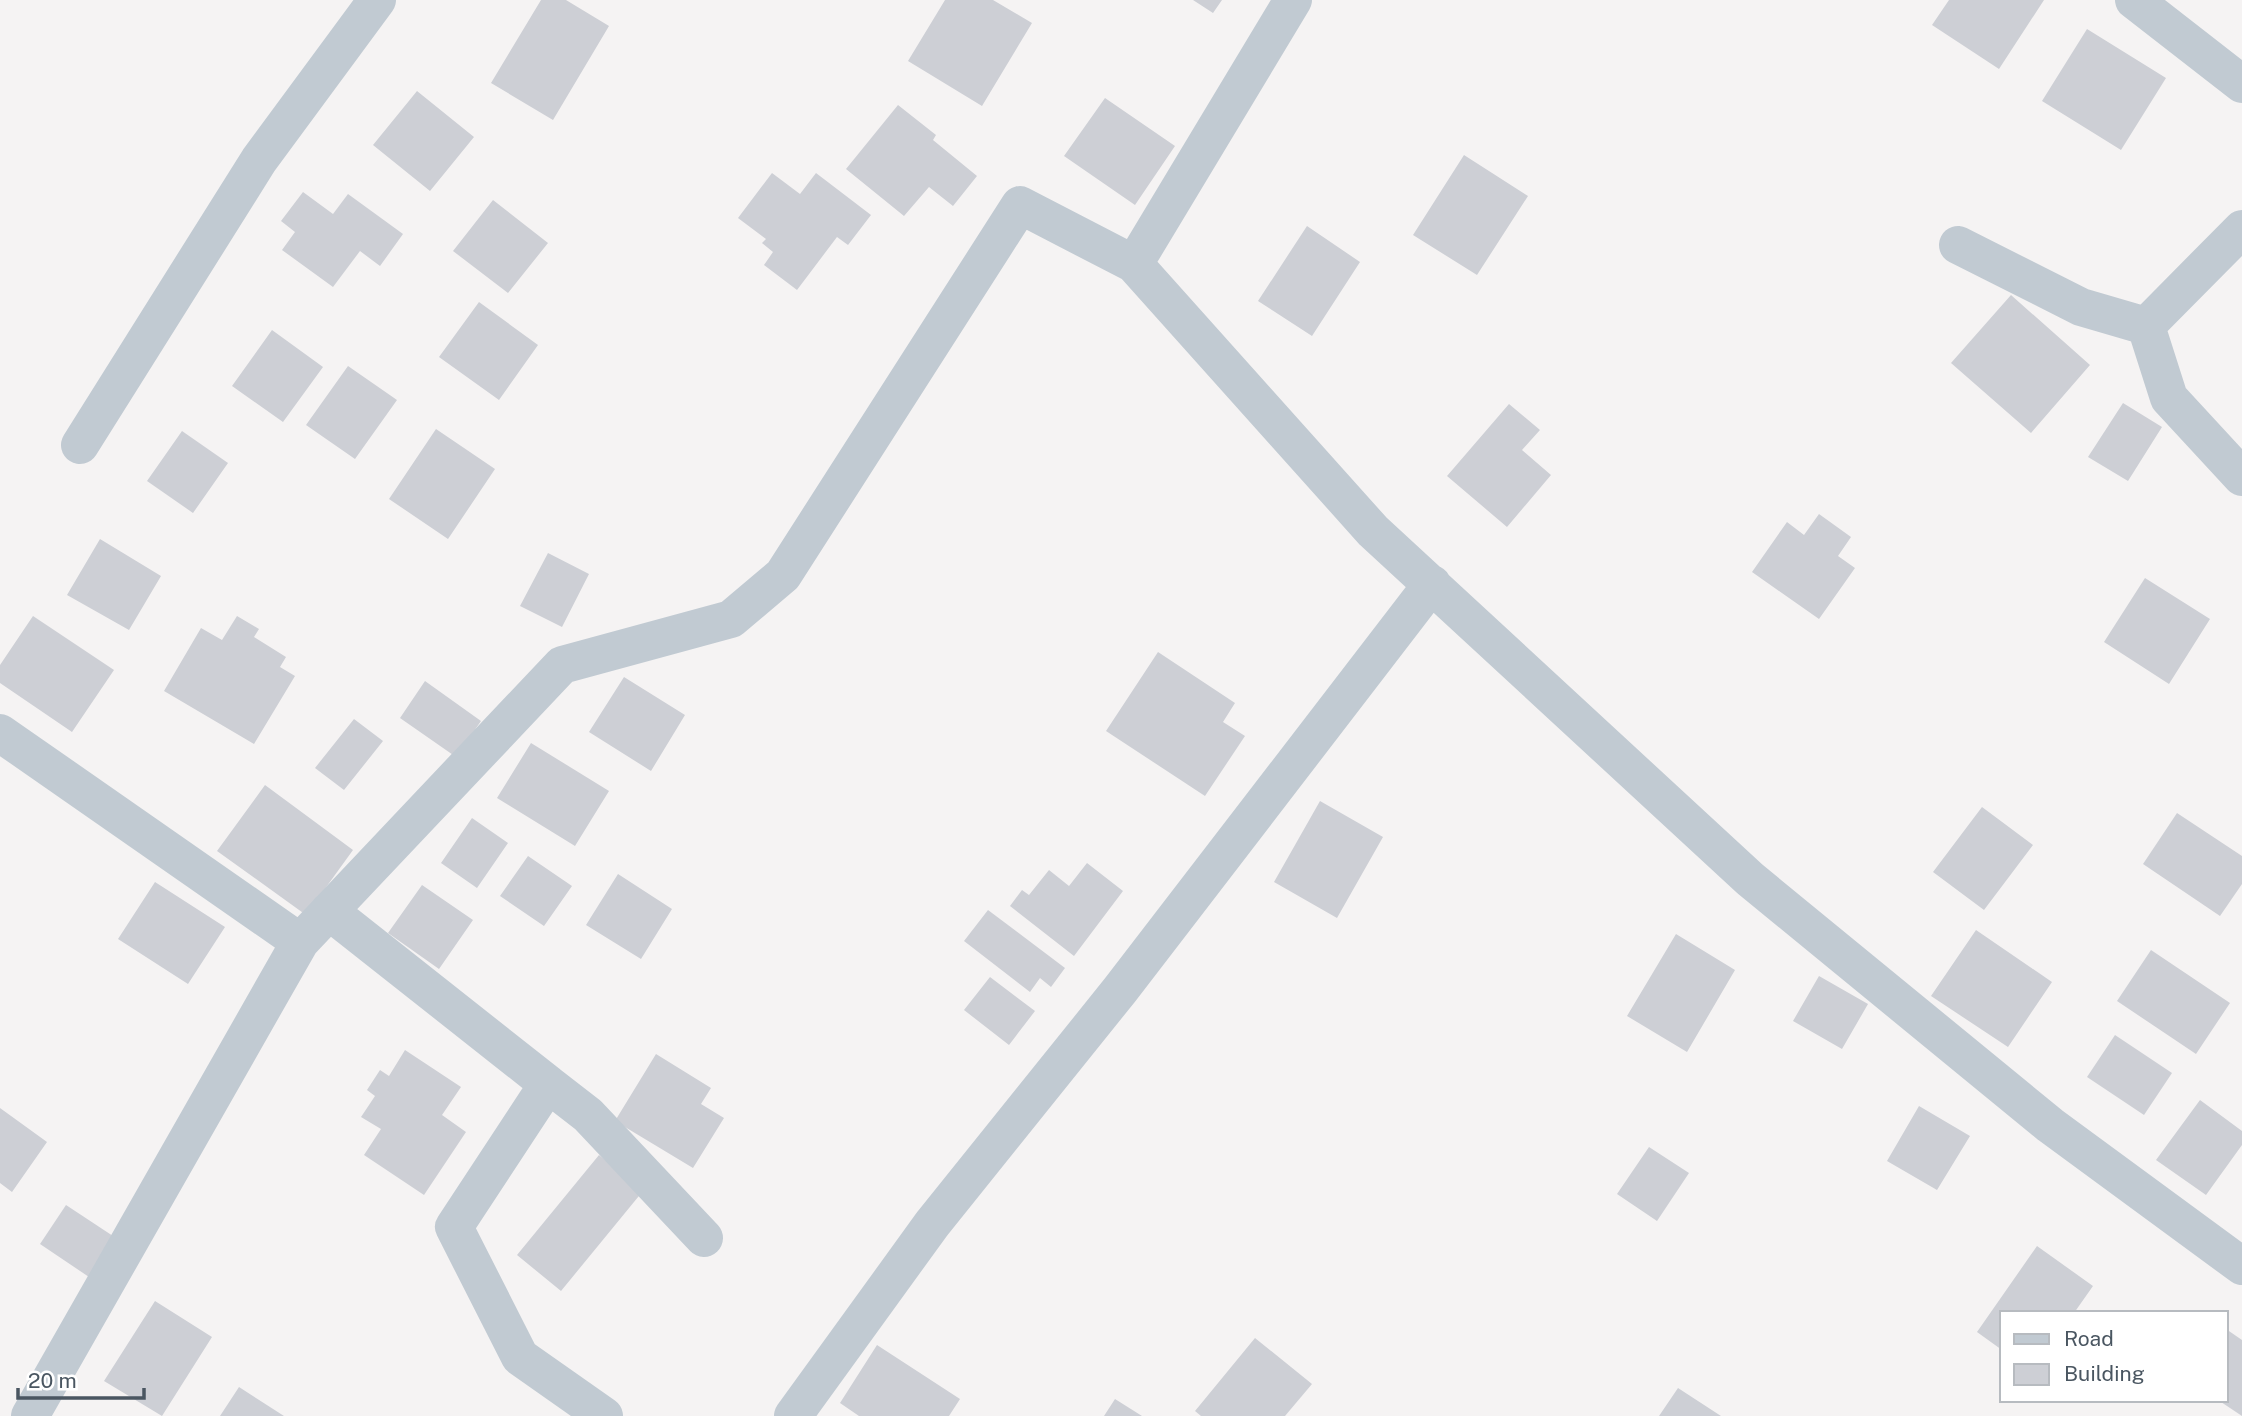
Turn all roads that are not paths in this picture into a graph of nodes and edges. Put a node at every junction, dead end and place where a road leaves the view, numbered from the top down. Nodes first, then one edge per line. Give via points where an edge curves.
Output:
1 (377, 0) edge
2 (1293, 0) edge
3 (2134, 0) edge
4 (2242, 84) edge
5 (2242, 229) edge
6 (1958, 245) dead end
7 (1134, 264) junction
8 (2146, 326) junction
9 (80, 445) dead end
10 (2242, 477) edge
11 (1432, 584) junction
12 (0, 733) edge
13 (329, 911) junction
14 (300, 942) junction
15 (548, 1084) junction
16 (704, 1238) dead end
17 (2242, 1266) edge
18 (30, 1416) edge
19 (604, 1416) edge
20 (793, 1416) edge

1 - 9 street via 259,160
2 - 7 street
3 - 4 street
5 - 8 street
6 - 8 street via 2081,307
7 - 11 street via 1373,531
7 - 13 street via 1020,205 783,575 731,619 562,664
8 - 10 street via 2169,398
11 - 17 street via 1750,879 2050,1125
11 - 20 street via 1120,990 932,1224
12 - 14 street
13 - 14 street
13 - 15 street
14 - 18 street
15 - 16 street via 589,1115
15 - 19 street via 454,1227 520,1357

